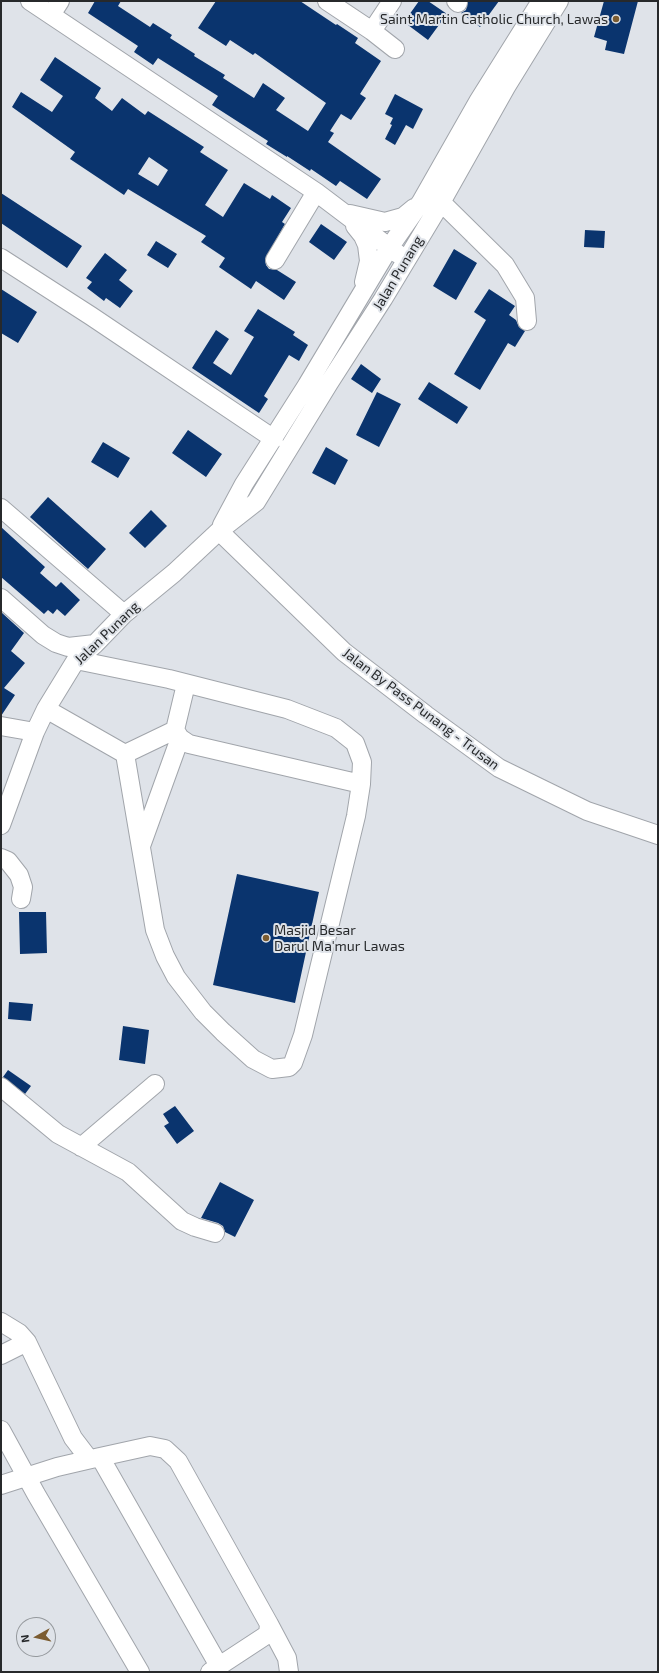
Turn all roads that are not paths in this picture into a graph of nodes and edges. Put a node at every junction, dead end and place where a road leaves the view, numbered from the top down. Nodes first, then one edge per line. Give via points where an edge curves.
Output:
1 (30, 1) edge
2 (327, 1) edge
3 (392, 1) edge
4 (541, 1) edge
5 (559, 1) edge
6 (56, 8) edge
7 (372, 31) junction
8 (395, 49) dead end
9 (316, 192) junction
10 (421, 202) junction
11 (441, 202) junction
12 (343, 212) junction
13 (389, 248) junction
14 (1, 258) edge
15 (406, 259) junction
16 (275, 260) dead end
17 (362, 295) junction
18 (527, 321) dead end
19 (274, 439) junction
20 (1, 508) edge
21 (219, 531) junction
22 (1, 598) edge
23 (124, 614) junction
24 (95, 644) junction
25 (76, 660) junction
26 (186, 684) junction
27 (46, 709) junction
28 (1, 726) edge
29 (35, 732) junction
30 (178, 734) junction
31 (125, 754) junction
32 (361, 784) junction
33 (1, 825) edge
34 (658, 835) edge
35 (141, 846) junction
36 (1, 858) edge
37 (22, 899) dead end
38 (155, 1084) dead end
39 (1, 1087) edge
40 (82, 1147) junction
41 (215, 1233) dead end
42 (1, 1322) edge
43 (27, 1342) junction
44 (1, 1355) edge
45 (1, 1430) edge
46 (95, 1458) junction
47 (26, 1476) junction
48 (1, 1485) edge
49 (269, 1624) junction
50 (214, 1669) edge
51 (140, 1672) edge
52 (289, 1672) edge

1 - 6 street
2 - 7 street
3 - 7 street
4 - 10 street, Jalan Punang via 479,100
5 - 11 street, Jalan Punang
6 - 9 street
7 - 8 street
9 - 12 street
9 - 16 street
10 - 12 street via 403,217 385,222
10 - 13 street, Jalan Punang
11 - 15 street, Jalan Punang
11 - 18 street via 505,265 525,298
12 - 13 street
12 - 17 street via 364,236 367,244 369,261
13 - 15 street
13 - 17 street, Jalan Punang
14 - 19 street
15 - 21 street, Jalan Punang via 256,502
17 - 19 street, Jalan Punang
19 - 21 street, Jalan Punang via 244,484
20 - 23 street
21 - 23 street, Jalan Punang via 174,573
21 - 34 street, Jalan By Pass Punang - Trusan via 344,652 426,716 499,768 587,811
22 - 24 street via 43,635 56,643 68,647
23 - 24 street, Jalan Punang
24 - 25 street, Jalan Punang
25 - 26 street
25 - 27 street, Jalan Punang
26 - 30 street
26 - 32 street via 287,709 336,728 355,743 362,762
27 - 29 street, Jalan Punang
27 - 31 street
28 - 29 street
29 - 33 street, Jalan Punang
30 - 31 street
30 - 32 street via 189,744
30 - 35 street
31 - 35 street
32 - 35 street via 356,816 304,1035 289,1068 266,1066 249,1056 202,1012 176,977 155,930
36 - 37 street via 8,861 19,875 23,887
38 - 40 street
39 - 40 street via 58,1134
40 - 41 street via 128,1172 182,1221
42 - 43 street via 19,1332
43 - 44 street
43 - 46 street via 73,1438
45 - 47 street
46 - 47 street
46 - 49 street via 150,1446 165,1450 178,1461
46 - 50 street
47 - 48 street
47 - 51 street
49 - 50 street via 268,1634
49 - 52 street via 287,1658

